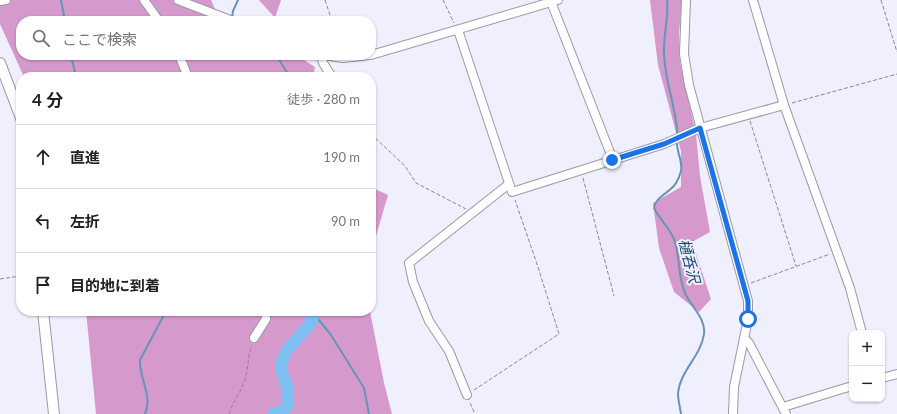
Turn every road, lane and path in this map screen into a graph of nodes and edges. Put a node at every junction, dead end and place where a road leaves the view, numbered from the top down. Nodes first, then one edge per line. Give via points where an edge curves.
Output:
1 (6, 0) edge
2 (144, 0) edge
3 (178, 0) edge
4 (325, 0) edge
5 (443, 0) edge
6 (686, 0) edge
7 (753, 0) edge
8 (881, 0) edge
9 (0, 1) edge
10 (554, 1) edge
11 (155, 16) edge
12 (219, 16) edge
13 (330, 16) edge
14 (458, 30) junction
15 (897, 52) edge
16 (376, 54) edge
17 (182, 60) edge
18 (323, 60) edge
19 (0, 64) edge
20 (186, 72) edge
21 (329, 72) edge
22 (897, 74) edge
23 (16, 105) edge
24 (784, 105) junction
25 (748, 115) junction
26 (700, 128) junction
27 (376, 139) edge
28 (612, 160) junction
29 (581, 170) junction
30 (510, 188) junction
31 (473, 212) junction
32 (836, 252) junction
33 (796, 266) junction
34 (16, 277) edge
35 (0, 280) edge
36 (744, 286) junction
37 (614, 296) dead end
38 (43, 316) edge
39 (266, 316) edge
40 (861, 330) edge
41 (254, 338) joint
42 (744, 338) junction
43 (897, 374) edge
44 (885, 377) edge
45 (849, 387) edge
46 (467, 395) junction
47 (785, 411) edge
48 (54, 414) edge
49 (229, 414) edge
50 (475, 414) edge
51 (733, 414) edge

1 - 9 street
2 - 11 street
3 - 12 street
4 - 13 path
5 - 14 path
6 - 26 street via 686,71
7 - 24 street
8 - 15 path
10 - 14 street
10 - 28 street
14 - 16 street
14 - 30 street
17 - 20 street
18 - 21 street
19 - 23 main road
22 - 24 path
24 - 25 street
24 - 32 street
25 - 26 street
25 - 33 path
26 - 28 street via 664,144
26 - 36 street
27 - 31 path via 404,166 416,183
28 - 29 street
29 - 30 street
29 - 37 path
30 - 31 street
30 - 46 path via 559,334
31 - 46 street via 409,263 413,282 429,322 449,351
32 - 33 path
32 - 40 street via 850,288
33 - 36 path
34 - 35 path
36 - 42 street via 749,311
38 - 48 main road
39 - 41 street
41 - 49 path via 245,381
42 - 47 street
42 - 51 street via 734,387
43 - 44 street
45 - 47 street
46 - 50 path

